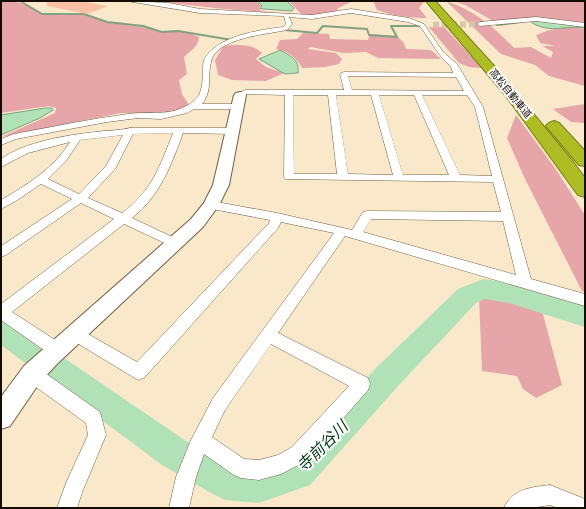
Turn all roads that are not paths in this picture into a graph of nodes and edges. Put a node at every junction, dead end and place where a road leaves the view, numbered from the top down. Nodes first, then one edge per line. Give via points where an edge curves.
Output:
1 (130, 1) edge
2 (430, 1) edge
3 (439, 1) edge
4 (286, 15) junction
5 (480, 24) tunnel mouth
6 (422, 25) junction
7 (433, 25) tunnel mouth
8 (585, 25) edge
9 (458, 75) junction
10 (290, 92) junction
11 (332, 92) junction
12 (348, 92) junction
13 (374, 93) junction
14 (417, 93) junction
15 (469, 93) junction
16 (240, 95) joint
17 (194, 106) junction
18 (238, 107) junction
19 (546, 116) junction
20 (130, 131) junction
21 (179, 131) junction
22 (233, 131) junction
23 (77, 137) junction
24 (1, 142) edge
25 (585, 160) edge
26 (1, 164) edge
27 (585, 167) edge
28 (343, 177) junction
29 (399, 178) junction
30 (456, 178) junction
31 (498, 179) junction
32 (41, 180) junction
33 (585, 191) edge
34 (81, 198) junction
35 (1, 205) edge
36 (210, 205) junction
37 (277, 217) junction
38 (507, 217) junction
39 (123, 218) junction
40 (348, 233) junction
41 (175, 243) junction
42 (1, 252) edge
43 (524, 283) junction
44 (585, 300) edge
45 (1, 312) edge
46 (74, 334) junction
47 (268, 335) junction
48 (44, 362) junction
49 (1, 417) edge
50 (197, 446) junction
51 (67, 508) edge
52 (179, 508) edge
53 (514, 508) edge
54 (582, 508) edge

1 - 4 street via 169,4 207,11
2 - 33 highway, 高松自動車道 via 492,69 539,127
3 - 19 highway, 高松自動車道
4 - 6 street via 312,17 351,11 409,20
4 - 17 street via 289,24 285,30 266,31 225,43 216,49 207,61 203,97
5 - 8 street via 536,19
6 - 7 street
6 - 9 street via 441,53 454,66
9 - 12 street via 344,74
9 - 15 street
10 - 11 street
10 - 16 street via 245,92
10 - 28 street via 289,177
11 - 12 street
11 - 28 street
12 - 13 street
13 - 14 street
13 - 29 street
14 - 15 street
14 - 30 street
15 - 31 street via 479,107
16 - 18 street
17 - 18 street
17 - 24 street via 174,114 106,119 14,137
18 - 22 street
19 - 25 highway
19 - 27 highway, 高松自動車道
20 - 21 street
20 - 23 street
20 - 34 street via 111,167
21 - 22 street
21 - 39 street via 160,180 151,194
22 - 36 street via 221,185
23 - 26 street via 20,151
23 - 32 street via 60,162
28 - 29 street
29 - 30 street
30 - 31 street
31 - 38 street
32 - 34 street
32 - 35 street
34 - 39 street
34 - 42 street
36 - 37 street
36 - 41 street via 197,223
37 - 40 street
37 - 46 street via 274,225 140,372
38 - 40 street via 367,215
38 - 43 street
39 - 41 street
39 - 45 street
40 - 43 street
40 - 47 street
41 - 46 street
43 - 44 street
45 - 48 street
46 - 48 street
47 - 50 street via 219,404
47 - 50 street via 362,384 299,454 281,464 259,470 241,468
48 - 49 street
48 - 51 street via 94,418 97,435
50 - 52 street
53 - 54 street via 527,498 550,495

